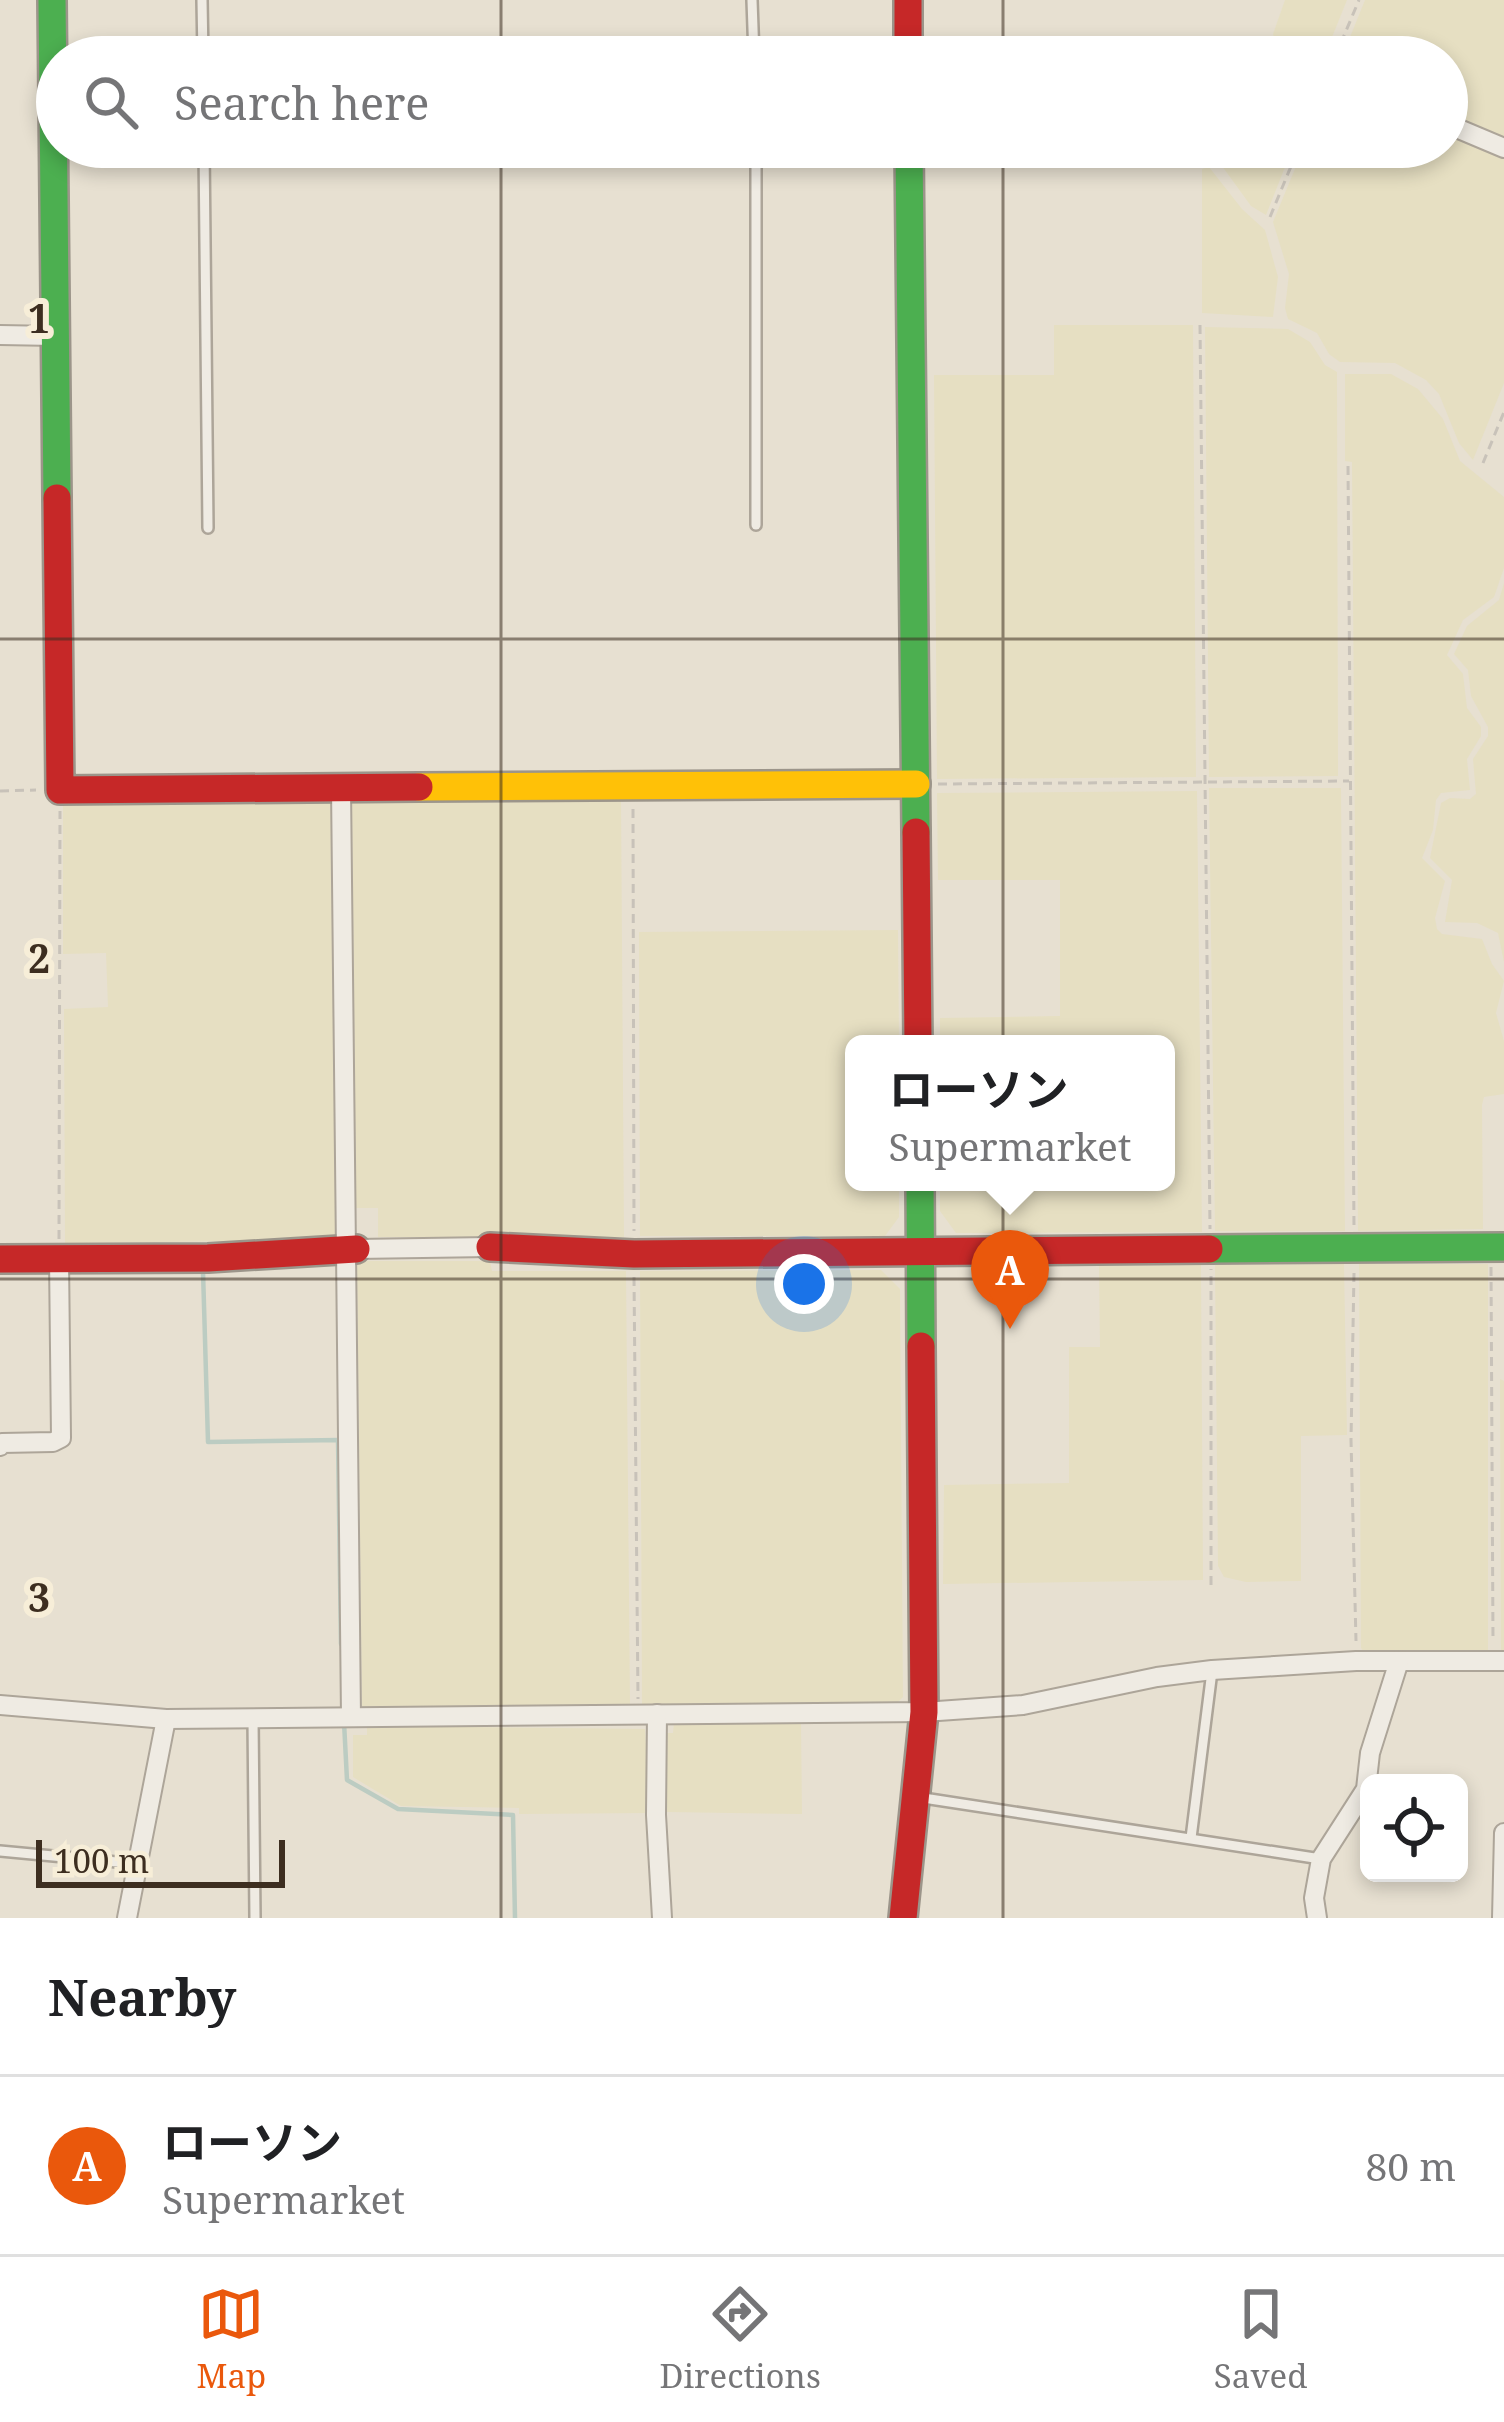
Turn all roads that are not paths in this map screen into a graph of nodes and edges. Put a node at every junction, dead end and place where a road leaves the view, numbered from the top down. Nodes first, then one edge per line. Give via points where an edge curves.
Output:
1 (52, 0) edge
2 (202, 0) edge
3 (752, 0) edge
4 (908, 0) edge
5 (52, 36) edge
6 (203, 36) edge
7 (753, 36) edge
8 (908, 36) edge
9 (1468, 133) edge
10 (1504, 148) edge
11 (54, 168) edge
12 (204, 168) edge
13 (757, 168) edge
14 (909, 168) edge
15 (0, 335) edge
16 (55, 336) junction
17 (756, 525) dead end
18 (208, 528) dead end
19 (916, 784) junction
20 (341, 788) junction
21 (918, 1035) edge
22 (920, 1191) edge
23 (490, 1247) joint
24 (1497, 1247) edge
25 (351, 1249) junction
26 (920, 1252) junction
27 (0, 1259) edge
28 (59, 1259) junction
29 (0, 1447) edge
30 (1399, 1661) junction
31 (1498, 1661) edge
32 (1212, 1670) junction
33 (0, 1705) edge
34 (923, 1712) junction
35 (648, 1714) junction
36 (351, 1717) junction
37 (253, 1718) junction
38 (166, 1719) junction
39 (916, 1797) junction
40 (1504, 1833) edge
41 (1191, 1838) junction
42 (0, 1852) edge
43 (1321, 1858) junction
44 (139, 1864) junction
45 (128, 1918) edge
46 (255, 1918) edge
47 (662, 1918) edge
48 (903, 1918) edge
49 (1317, 1918) edge
50 (1502, 1918) edge

1 - 5 street
2 - 6 lane
3 - 7 lane
4 - 8 street
9 - 10 street
11 - 16 street
12 - 18 lane
13 - 17 lane
14 - 19 street
15 - 16 street
16 - 20 street via 60,790
19 - 20 street
19 - 21 street
20 - 25 street
22 - 26 street
23 - 25 street
23 - 26 street
24 - 26 street
25 - 28 street
25 - 36 street
26 - 34 street
27 - 28 street
28 - 29 street via 62,1438
30 - 31 street
30 - 32 street
30 - 43 street via 1366,1789
32 - 34 street via 1024,1705
32 - 41 lane
33 - 38 street
34 - 35 street
34 - 39 street
35 - 36 street
35 - 47 street
36 - 37 street
37 - 38 street
37 - 46 lane
38 - 44 street
39 - 41 lane
39 - 48 street
40 - 50 street
41 - 43 lane
42 - 44 lane
43 - 49 street
44 - 45 street

